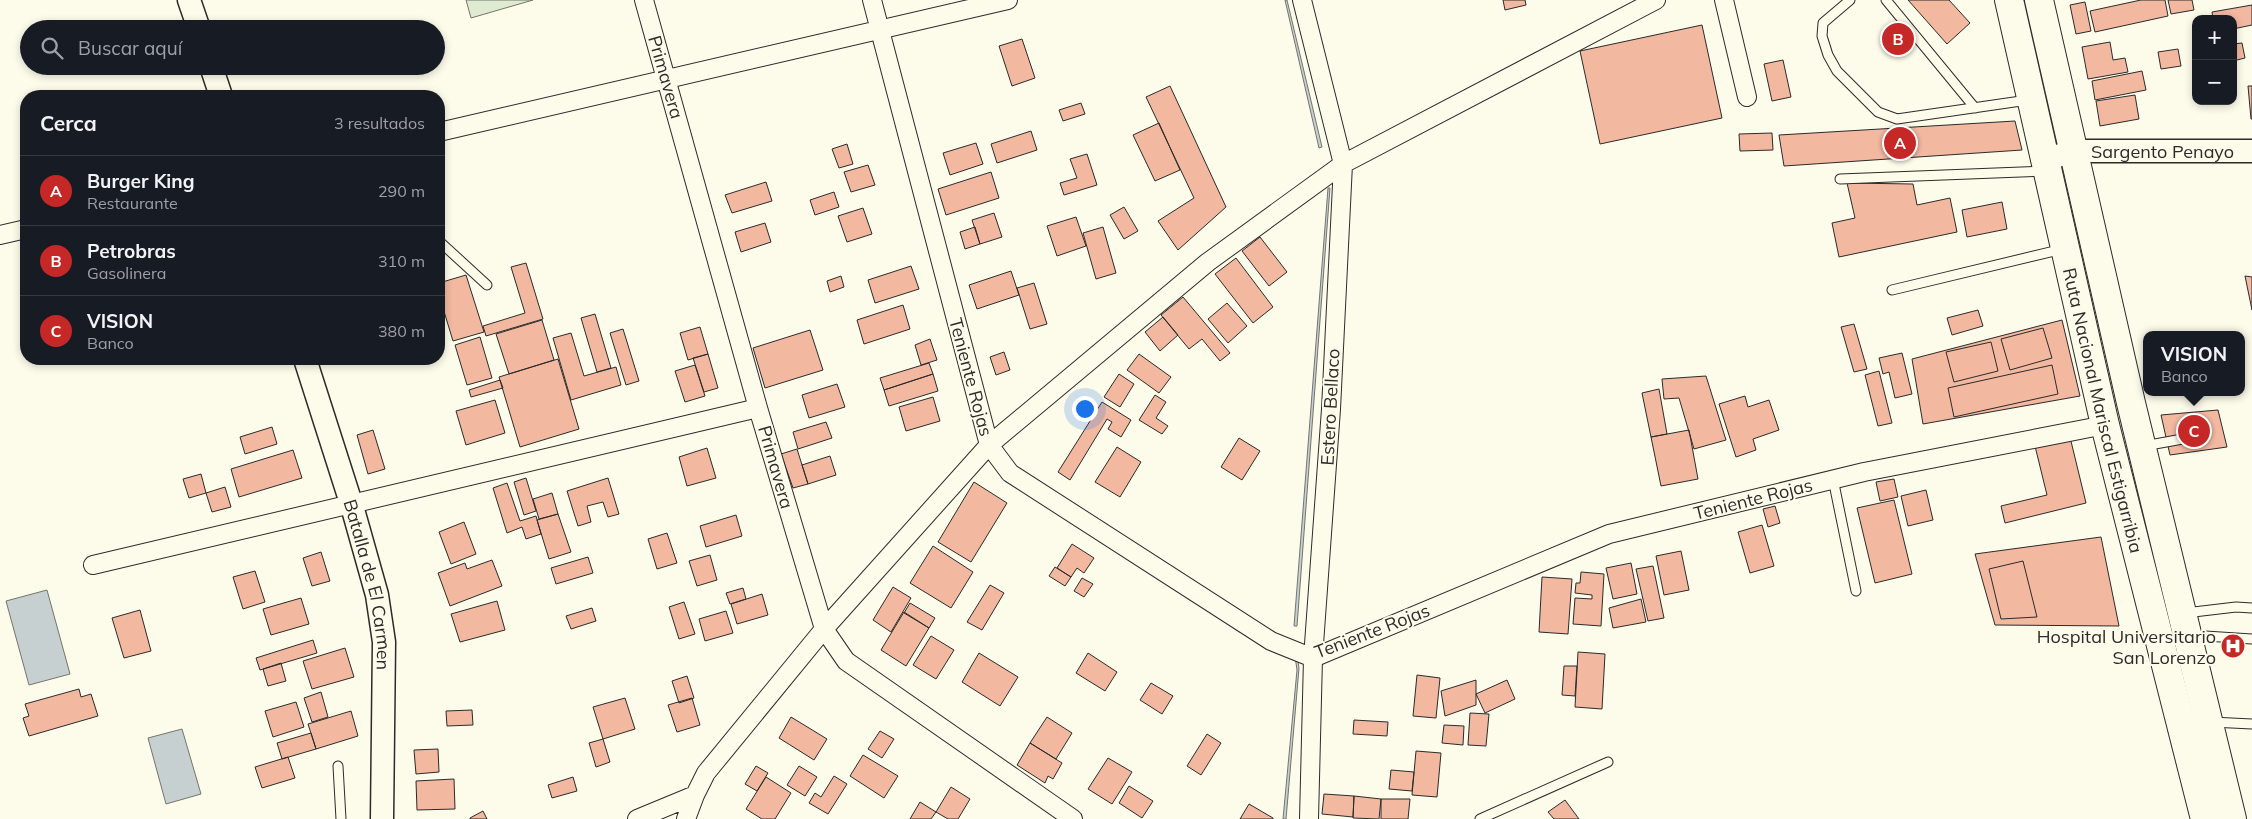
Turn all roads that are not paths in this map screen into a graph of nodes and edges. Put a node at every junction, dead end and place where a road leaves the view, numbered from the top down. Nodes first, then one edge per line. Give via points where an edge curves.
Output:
1 (189, 0) edge
2 (644, 0) edge
3 (872, 0) edge
4 (1008, 0) edge
5 (1302, 0) edge
6 (1656, 0) edge
7 (1724, 0) edge
8 (1850, 0) edge
9 (1886, 0) edge
10 (2009, 0) edge
11 (2039, 0) edge
12 (196, 20) edge
13 (880, 29) junction
14 (214, 75) edge
15 (666, 79) junction
16 (219, 90) edge
17 (1747, 97) dead end
18 (2032, 99) junction
19 (1975, 108) junction
20 (445, 131) edge
21 (2073, 150) junction
22 (2252, 150) edge
23 (1343, 164) junction
24 (2047, 165) junction
25 (1840, 179) dead end
26 (20, 230) edge
27 (0, 235) edge
28 (445, 246) edge
29 (2065, 249) junction
30 (487, 285) dead end
31 (1892, 290) dead end
32 (308, 365) edge
33 (758, 408) junction
34 (2105, 425) junction
35 (2199, 436) dead end
36 (989, 445) junction
37 (2141, 446) junction
38 (1833, 479) junction
39 (352, 506) junction
40 (93, 565) dead end
41 (1856, 591) dead end
42 (2148, 593) junction
43 (2252, 608) edge
44 (2177, 625) junction
45 (824, 629) junction
46 (2252, 639) edge
47 (1313, 658) junction
48 (2208, 721) junction
49 (2252, 724) edge
50 (1608, 762) dead end
51 (338, 766) dead end
52 (695, 795) junction
53 (341, 819) edge
54 (382, 819) edge
55 (637, 819) edge
56 (686, 819) edge
57 (1073, 819) edge
58 (1310, 819) edge
59 (1480, 819) edge
60 (2205, 819) edge
61 (2232, 819) edge

1 - 12 street
2 - 15 street, Primavera
3 - 13 street, Teniente Rojas
4 - 13 street
5 - 23 street, Estero Bellaco
6 - 23 street
7 - 17 street
8 - 19 lane via 1823,23 1822,36 1837,71 1878,112 1897,119
9 - 19 lane
10 - 18 highway, Ruta Nacional Mariscal Estigarribia
11 - 21 highway, Ruta Nacional Mariscal Estigarribia
13 - 15 street
13 - 36 street, Teniente Rojas
14 - 16 street
15 - 20 street
15 - 33 street, Primavera
18 - 19 lane
18 - 24 highway, Ruta Nacional Mariscal Estigarribia
21 - 22 street, Sargento Penayo
21 - 24 street, Sargento Penayo
21 - 37 highway, Ruta Nacional Mariscal Estigarribia
23 - 36 street via 1208,262
23 - 47 street, Estero Bellaco via 1331,409
24 - 25 lane
24 - 29 highway, Ruta Nacional Mariscal Estigarribia
26 - 27 street
28 - 30 lane
29 - 31 lane
29 - 34 highway, Ruta Nacional Mariscal Estigarribia
32 - 39 street, Batalla de El Carmen
33 - 39 street
33 - 45 street, Primavera
34 - 38 street, Teniente Rojas
34 - 42 highway, Ruta Nacional Mariscal Estigarribia
35 - 37 lane
36 - 45 street
36 - 47 street, Teniente Rojas via 1010,473 1270,641
37 - 44 highway, Ruta Nacional Mariscal Estigarribia
38 - 41 lane
38 - 47 street, Teniente Rojas via 1609,534
39 - 40 street
39 - 54 street, Batalla de El Carmen via 377,595 384,642
42 - 44 lane
42 - 60 highway, Ruta Nacional Mariscal Estigarribia
43 - 44 lane via 2236,607
44 - 46 lane
44 - 48 highway, Ruta Nacional Mariscal Estigarribia
45 - 52 street via 706,773
45 - 57 street, Primavera via 846,661
47 - 58 street, Estero Bellaco
48 - 49 lane
48 - 61 highway, Ruta Nacional Mariscal Estigarribia
50 - 59 lane
51 - 53 lane
52 - 55 street
52 - 56 street

